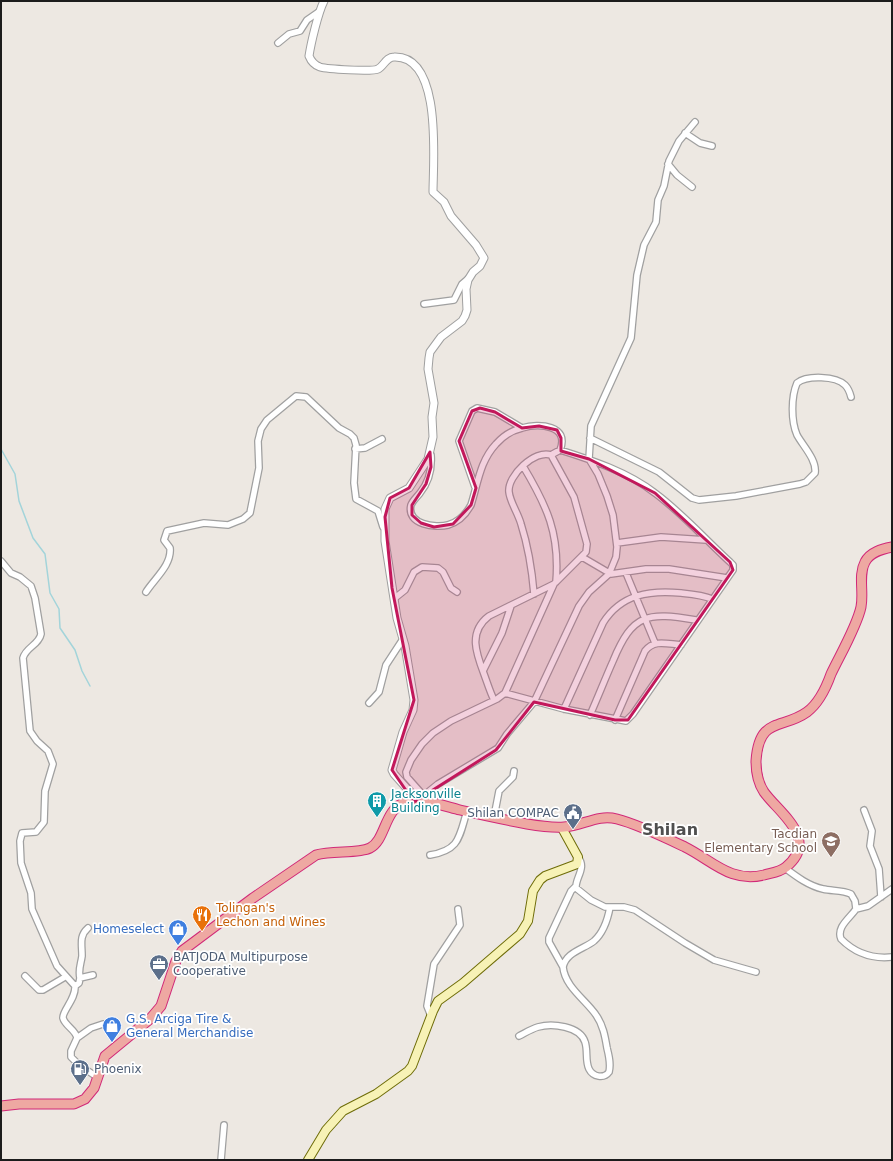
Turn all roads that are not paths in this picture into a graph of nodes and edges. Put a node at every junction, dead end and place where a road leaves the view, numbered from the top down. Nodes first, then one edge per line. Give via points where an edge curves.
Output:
1 (324, 1) edge
2 (320, 10) junction
3 (278, 44) dead end
4 (695, 122) dead end
5 (685, 133) junction
6 (712, 146) dead end
7 (668, 164) junction
8 (692, 187) dead end
9 (469, 278) junction
10 (424, 304) dead end
11 (851, 397) dead end
12 (522, 428) junction
13 (382, 438) dead end
14 (590, 438) junction
15 (355, 449) junction
16 (560, 450) junction
17 (430, 452) junction
18 (551, 455) junction
19 (589, 459) junction
20 (523, 466) junction
21 (476, 488) junction
22 (384, 531) junction
23 (706, 540) junction
24 (617, 542) junction
25 (892, 547) edge
26 (582, 557) junction
27 (1, 561) edge
28 (626, 573) junction
29 (608, 574) junction
30 (727, 578) junction
31 (555, 583) junction
32 (146, 592) dead end
33 (457, 592) dead end
34 (534, 594) junction
35 (636, 595) junction
36 (395, 598) junction
37 (712, 599) junction
38 (511, 606) junction
39 (646, 619) junction
40 (696, 620) junction
41 (403, 639) junction
42 (655, 643) junction
43 (681, 645) junction
44 (483, 671) junction
45 (505, 693) junction
46 (494, 700) junction
47 (534, 702) junction
48 (369, 704) dead end
49 (564, 709) junction
50 (590, 715) junction
51 (615, 720) junction
52 (514, 771) dead end
53 (418, 799) junction
54 (864, 810) dead end
55 (467, 811) junction
56 (494, 817) junction
57 (562, 828) junction
58 (430, 855) dead end
59 (578, 857) junction
60 (785, 868) junction
61 (575, 886) junction
62 (892, 889) edge
63 (881, 897) junction
64 (610, 907) junction
65 (458, 909) dead end
66 (856, 909) junction
67 (88, 928) dead end
68 (892, 957) edge
69 (563, 967) junction
70 (756, 972) dead end
71 (94, 975) dead end
72 (25, 976) dead end
73 (65, 977) junction
74 (80, 978) junction
75 (75, 986) junction
76 (431, 1016) junction
77 (103, 1024) dead end
78 (519, 1036) dead end
79 (77, 1038) junction
80 (97, 1077) junction
81 (1, 1106) edge
82 (224, 1126) dead end
83 (220, 1160) edge
84 (308, 1160) edge

1 - 2 street
2 - 3 street via 307,20 300,31 289,34
2 - 9 street via 310,56 315,64 330,69 374,70 383,66 390,58 396,57 412,64 423,75 432,114 435,155 433,192 444,202 451,216 484,257
4 - 5 street
5 - 6 street via 700,143
5 - 7 street
7 - 8 street via 677,176
7 - 14 street via 664,186 658,200 656,222 644,245 637,276 631,338 598,407 591,426
9 - 10 street via 462,284 454,300
9 - 17 street via 465,316 441,337 430,352 428,369 434,398
11 - 14 street via 844,384 836,380 808,378 797,383 793,409 794,426 815,465 815,473 800,484 706,501 692,498 659,472
12 - 16 street via 538,426 557,430 561,438
12 - 21 street via 511,432 496,444 480,469
12 - 21 street via 491,410 477,408 472,411 458,441
13 - 15 street via 365,448
14 - 19 street
15 - 22 street via 356,499 378,511
15 - 32 street via 354,438 350,434 339,428 306,397 294,397 267,420 261,429 258,441 259,468 250,513 228,525 204,523 167,531 164,536 170,548 169,558
16 - 18 street
16 - 19 street
17 - 21 street via 431,467 426,484 412,505 414,518 434,527 453,524 468,511
17 - 22 street via 426,463 409,488 394,495 388,502
18 - 20 street via 540,455
18 - 26 street via 570,486 581,521 587,546
19 - 23 street via 655,493
19 - 24 street via 607,496
20 - 31 street via 546,507 553,529 557,566
20 - 34 street via 511,479 508,490 526,538
22 - 36 street
23 - 24 street via 661,537
23 - 30 street via 733,565 733,570
24 - 29 street via 616,557
25 - 60 highway via 877,551 866,560 862,571 860,609 818,701 802,715 773,726 759,741 756,763 758,780 764,792 794,826 798,838 798,850
26 - 29 street
26 - 31 street
27 - 73 street via 11,573 31,586 40,626 39,640 23,658 28,718 30,731 48,751 53,764 45,790 44,822 36,832 22,833 21,863 32,909 57,966
28 - 29 street
28 - 30 street via 646,569 668,569
28 - 35 street
29 - 47 street via 578,606
30 - 37 street
31 - 34 street
31 - 45 street
33 - 36 street via 451,588 443,572 438,568 422,567 414,572 405,590
34 - 38 street
35 - 37 street via 646,592 667,592
35 - 39 street
35 - 49 street via 608,614
36 - 41 street via 398,626
37 - 40 street
38 - 44 street via 502,633
38 - 44 street via 485,620 477,632 474,641 475,651
39 - 40 street via 667,616
39 - 42 street
39 - 50 street via 634,625 622,640
40 - 43 street
41 - 48 street via 386,665 380,692
41 - 53 street via 414,705 392,770
42 - 43 street
42 - 51 street via 645,651
43 - 51 street via 628,720
44 - 46 street
45 - 46 street
45 - 47 street
46 - 53 street via 441,727 417,751 408,766 407,777
47 - 49 street
47 - 53 street via 496,750 438,784
49 - 50 street
50 - 51 street
52 - 56 street via 513,777 499,791
53 - 55 highway
53 - 80 highway via 406,802 395,809 372,847 316,855 259,893 182,951 176,961 162,1006 150,1019 109,1051
54 - 63 street via 872,831 870,846 879,869
55 - 56 highway
55 - 58 street via 456,843 448,850
56 - 57 highway
57 - 59 main road
57 - 60 highway via 597,818 614,818 684,846 722,870 734,874 758,876
59 - 61 street via 581,868
59 - 76 main road via 576,866 545,876 536,884 528,921 520,934 463,983 442,997 435,1005
60 - 66 street via 811,885 848,892 854,897
61 - 64 street via 591,900
61 - 69 street via 549,938
62 - 63 street
63 - 66 street via 868,906
64 - 69 street via 598,936 575,951 565,960
64 - 70 street via 628,907 714,960
65 - 76 street via 460,926 434,964 427,1006
66 - 68 street via 842,926 839,935 841,939 852,948 868,955 879,958
67 - 74 street via 82,937 82,957 78,968
69 - 78 street via 576,992 601,1023 609,1055 609,1072 603,1076 596,1076 589,1070 585,1040 578,1032 568,1028 540,1027
71 - 74 street
72 - 73 street via 39,990
73 - 75 street
74 - 75 street
75 - 79 street via 73,997 63,1017
76 - 84 main road via 408,1072 376,1094 341,1113 326,1130
77 - 79 street
79 - 80 street via 71,1057
80 - 81 highway via 91,1092 74,1104
82 - 83 street

